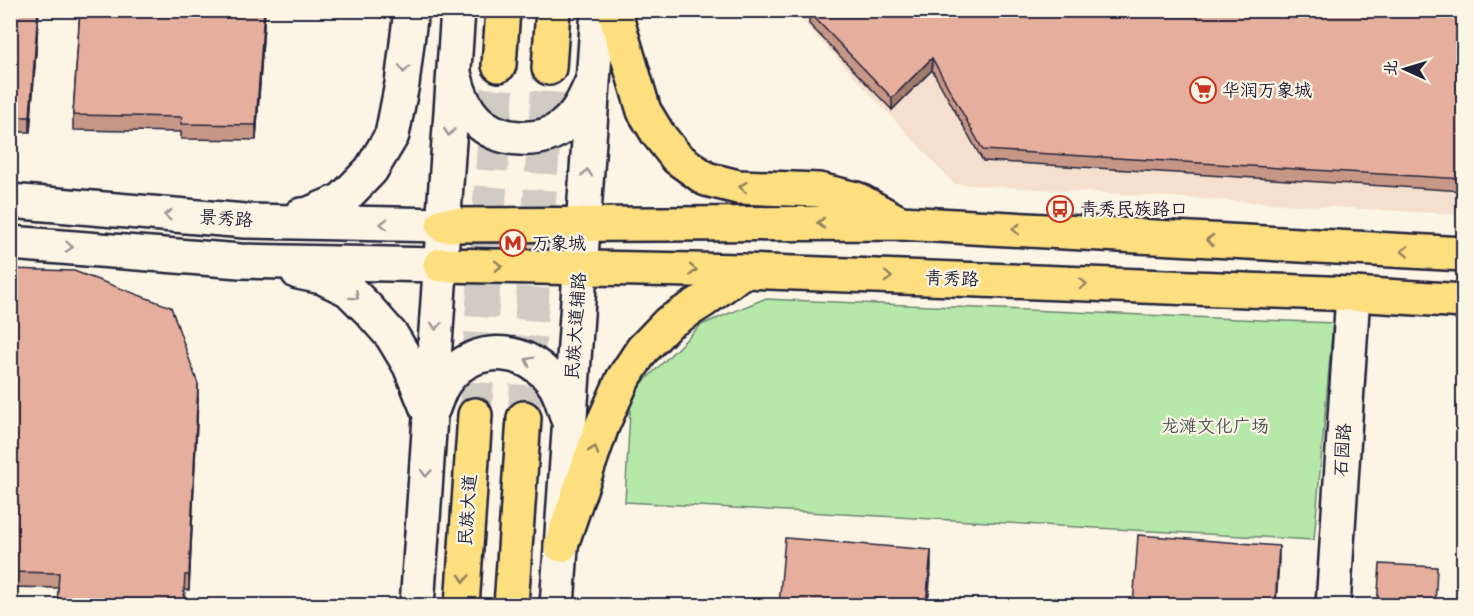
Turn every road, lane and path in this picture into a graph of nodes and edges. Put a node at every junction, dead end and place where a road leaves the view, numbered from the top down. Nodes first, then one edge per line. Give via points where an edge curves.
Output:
1 (411, 10) edge
2 (458, 10) edge
3 (503, 10) edge
4 (553, 10) edge
5 (598, 10) edge
6 (614, 10) edge
7 (500, 64) tunnel mouth
8 (549, 68) tunnel mouth
9 (453, 69) junction
10 (593, 77) junction
11 (10, 201) edge
12 (245, 221) junction
13 (900, 223) junction
14 (583, 224) junction
15 (443, 225) junction
16 (10, 243) edge
17 (1464, 254) edge
18 (240, 261) junction
19 (440, 265) junction
20 (580, 268) junction
21 (743, 272) junction
22 (1353, 294) junction
23 (1464, 301) edge
24 (430, 415) junction
25 (475, 415) tunnel mouth
26 (524, 418) tunnel mouth
27 (569, 426) junction
28 (561, 545) junction
29 (417, 606) edge
30 (462, 606) edge
31 (511, 606) edge
32 (557, 606) edge
33 (1333, 606) edge

1 -> 12 street via 392,135 371,170 342,200 309,214
2 - 9 street
3 - 7 main road
4 - 8 main road
5 - 10 street, 民族大道辅路
13 -> 6 main road via 856,199 819,190 738,187 706,179 677,158 644,111
9 - 10 street via 471,115 483,127 511,137 544,136 563,127 576,113
9 -> 15 street
14 -> 10 street, 民族大道辅路
12 -> 11 street, 景秀路
15 -> 12 street, 景秀路
13 -> 14 main road
17 -> 13 main road
14 - 15 main road
14 - 20 street, 民族大道辅路
15 - 19 street
16 -> 18 street
18 - 19 street
18 -> 24 street via 322,277 349,290 392,336 410,366
19 -> 20 main road, 青秀路
19 -> 24 street
20 -> 21 main road, 青秀路
20 - 27 street, 民族大道辅路
21 -> 22 main road, 青秀路
28 -> 21 main road via 602,426 623,379 642,350 668,323
22 - 23 main road, 青秀路
22 - 33 street, 石园路
27 -> 24 street via 549,376 532,362 510,354 478,356 461,365 447,378
24 -> 29 street
25 -> 30 main road, 民族大道
26 - 31 main road
27 - 28 street, 民族大道辅路
28 - 32 street, 民族大道辅路

